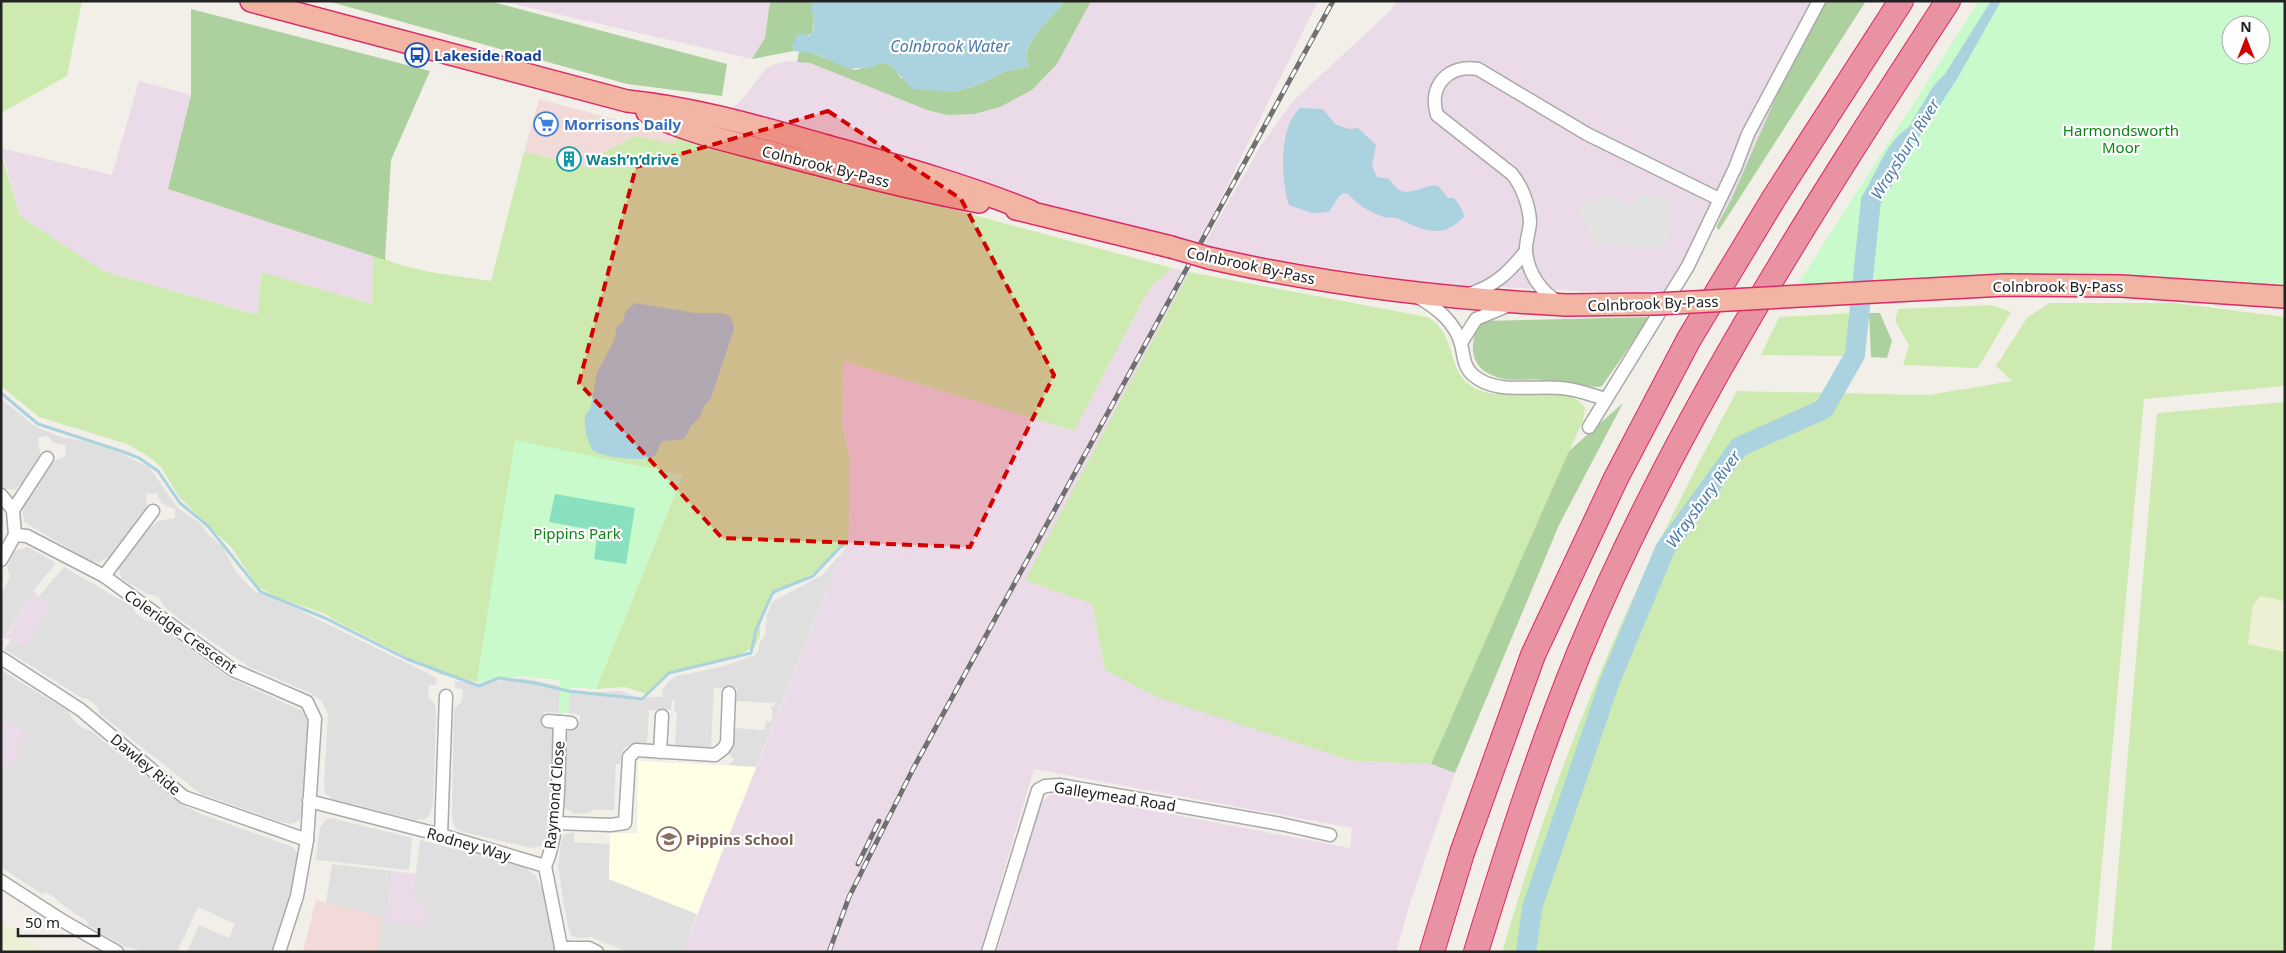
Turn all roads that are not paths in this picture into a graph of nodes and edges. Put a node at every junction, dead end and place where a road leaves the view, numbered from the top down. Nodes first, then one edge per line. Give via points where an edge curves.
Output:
1 (251, 1) edge
2 (1819, 1) edge
3 (1901, 1) edge
4 (1948, 1) edge
5 (1719, 199) junction
6 (1526, 251) junction
7 (1412, 293) junction
8 (2285, 297) edge
9 (1457, 298) junction
10 (1517, 303) junction
11 (1566, 305) junction
12 (1461, 343) junction
13 (1606, 399) junction
14 (1589, 427) dead end
15 (47, 458) dead end
16 (1, 495) edge
17 (13, 510) junction
18 (153, 511) dead end
19 (15, 535) junction
20 (1, 560) edge
21 (104, 576) junction
22 (1, 658) edge
23 (729, 693) dead end
24 (446, 696) dead end
25 (662, 716) dead end
26 (560, 722) dead end
27 (660, 752) junction
28 (310, 801) junction
29 (555, 823) junction
30 (1330, 834) dead end
31 (441, 835) junction
32 (306, 840) junction
33 (545, 866) junction
34 (1, 881) edge
35 (561, 950) edge
36 (117, 952) edge
37 (279, 952) edge
38 (597, 952) edge
39 (988, 952) edge
40 (1432, 952) edge
41 (1476, 952) edge

1 - 7 highway, Colnbrook By-Pass, bridge via 628,101 650,114 748,146 1209,258 1302,277
2 - 5 street via 1748,134
3 - 40 highway via 1774,198 1689,339 1616,478 1533,655 1462,853
4 - 41 highway via 1786,257 1675,452 1640,522 1580,653 1529,784
5 - 6 street via 1587,134 1478,69 1460,68 1450,73 1437,88 1434,101 1437,116 1517,180 1530,221
5 - 13 street via 1688,266
6 - 9 street via 1498,281
6 - 11 street via 1538,284 1547,294
7 - 9 highway, Colnbrook By-Pass
7 - 12 street via 1441,312
8 - 11 highway, Colnbrook By-Pass, bridge via 2121,286 2005,284 1656,304
9 - 10 highway, Colnbrook By-Pass
10 - 11 highway, Colnbrook By-Pass
10 - 12 street via 1481,315
12 - 13 street via 1463,357 1472,374 1493,386 1563,388
13 - 14 street
15 - 17 street
16 - 17 street
17 - 19 street
18 - 21 street
19 - 20 street
19 - 21 street, Coleridge Crescent via 27,536
21 - 28 street, Coleridge Crescent via 233,670 306,702 315,719
22 - 32 street, Dawley Ride via 81,710 184,796
23 - 27 street via 727,743 723,749 715,755
24 - 31 street
25 - 27 street
26 - 29 street, Raymond Close
27 - 29 street via 636,750 629,757 625,823
28 - 31 street, Rodney Way
28 - 32 street, Coleridge Crescent
29 - 33 street, Raymond Close via 551,853
30 - 39 street, Galleymead Road via 1075,787 1045,786 1038,790
31 - 33 street, Rodney Way
32 - 37 street, Coleridge Crescent via 297,896
33 - 35 street
34 - 36 street
35 - 38 street via 589,948

